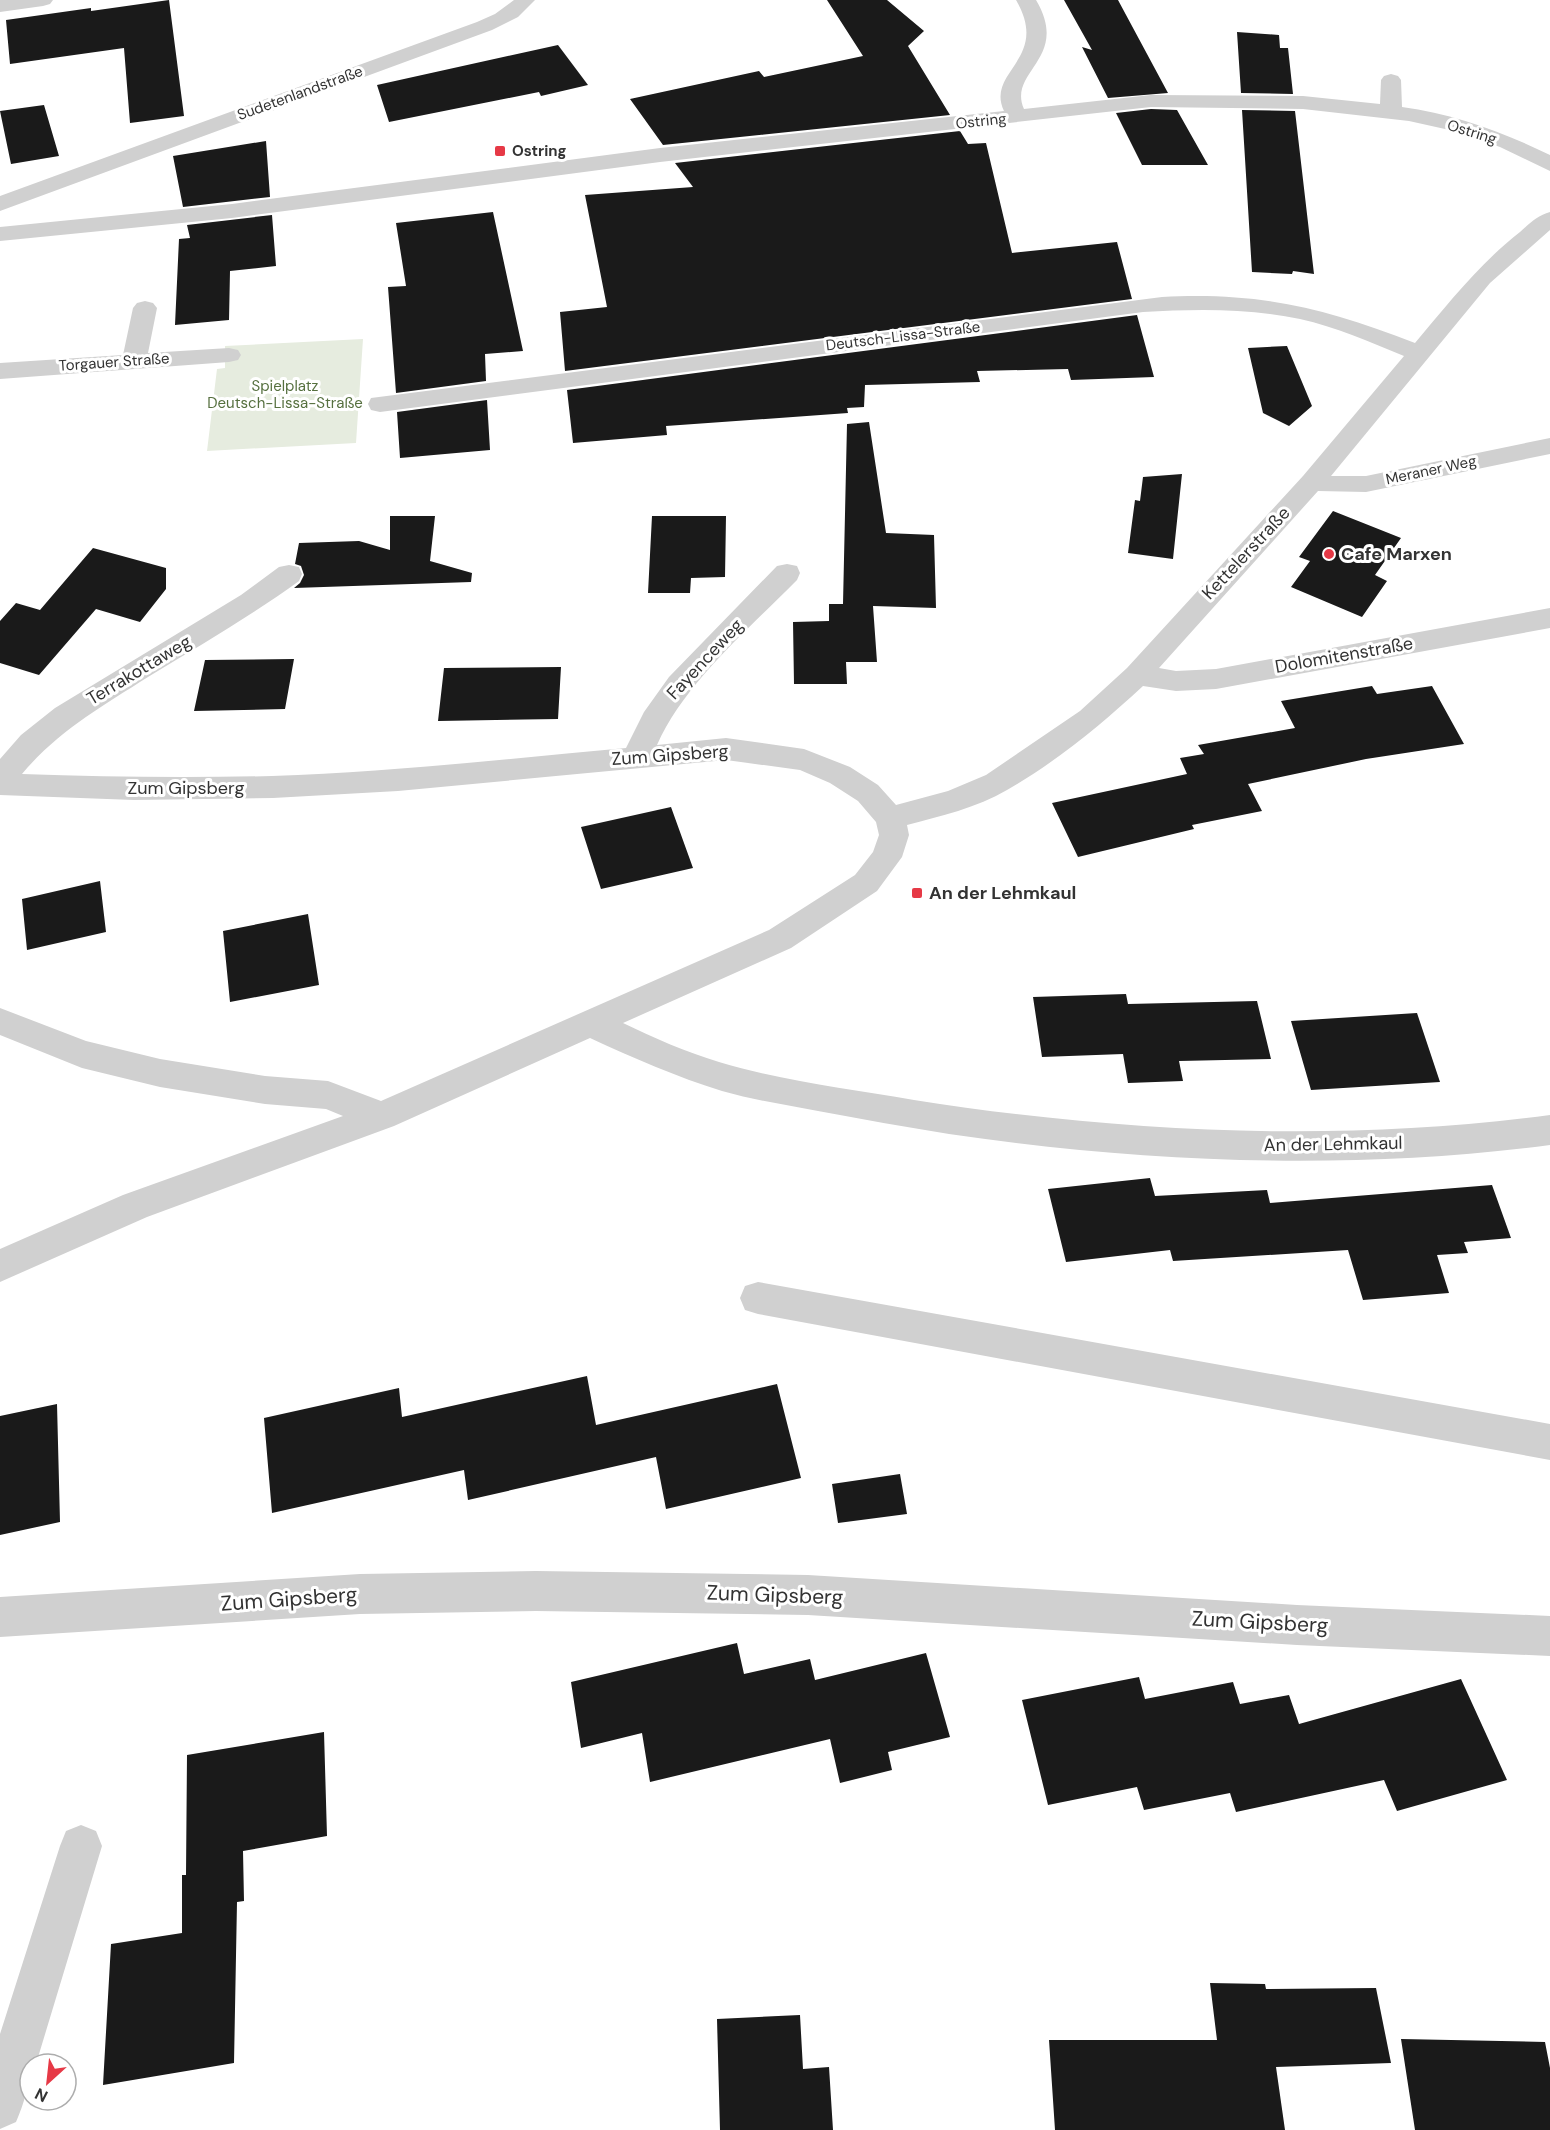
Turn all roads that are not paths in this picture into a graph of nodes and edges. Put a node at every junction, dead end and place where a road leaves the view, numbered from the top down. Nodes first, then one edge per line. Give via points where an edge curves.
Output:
1 (43, 0) edge
2 (525, 0) edge
3 (1026, 0) edge
4 (0, 6) edge
5 (1391, 80) dead end
6 (1390, 113) junction
7 (1018, 117) junction
8 (1550, 164) edge
9 (75, 202) junction
10 (0, 204) edge
11 (1550, 219) edge
12 (0, 234) edge
13 (145, 308) dead end
14 (1420, 353) junction
15 (229, 355) dead end
16 (134, 360) junction
17 (0, 371) edge
18 (380, 404) dead end
19 (1550, 446) edge
20 (1312, 482) junction
21 (787, 573) dead end
22 (289, 574) dead end
23 (1550, 618) edge
24 (1137, 675) junction
25 (637, 756) junction
26 (0, 779) edge
27 (0, 784) edge
28 (890, 818) junction
29 (0, 1021) edge
30 (592, 1024) junction
31 (382, 1116) junction
32 (1550, 1130) edge
33 (0, 1266) edge
34 (758, 1298) dead end
35 (1550, 1442) edge
36 (0, 1617) edge
37 (1550, 1636) edge
38 (81, 1846) dead end
39 (0, 2106) edge

1 - 4 street
2 - 9 street, Sudetenlandstraße via 502,18
3 - 7 street via 1034,12 1038,41 1013,82 1010,97
5 - 6 street
6 - 7 street, Ostring via 1226,100 1151,101
6 - 8 street, Ostring via 1472,130 1514,145
7 - 9 street, Ostring via 660,155 232,211
9 - 10 street, Sudetenlandstraße
9 - 12 street, Ostring
11 - 14 street, Kettelerstraße via 1482,278
13 - 16 street
14 - 18 street, Deutsch-Lissa-Straße via 1299,312 1192,301
14 - 20 street, Kettelerstraße
15 - 16 street, Torgauer Straße
16 - 17 street, Torgauer Straße
19 - 20 street, Meraner Weg via 1366,484
20 - 24 street, Kettelerstraße
21 - 25 street, Fayenceweg via 679,684 654,719
22 - 26 street, Terrakottaweg via 251,602 65,715 31,743
23 - 24 street, Dolomitenstraße via 1216,679 1176,681
24 - 28 street, Kettelerstraße via 1090,718 996,783 956,800
25 - 27 street, Zum Gipsberg via 398,780 273,787 134,789
25 - 28 street, Zum Gipsberg via 726,749 804,760 840,775 868,793
28 - 30 street via 894,835 887,857 866,883 780,939
29 - 31 street via 82,1054 149,1071 265,1090 328,1095
30 - 31 street
30 - 32 street, An der Lehmkaul via 641,1047 737,1081 876,1109 1034,1132 1199,1144 1337,1148 1495,1138
31 - 33 street via 135,1206
34 - 35 street
36 - 37 street, Zum Gipsberg via 360,1594 536,1591 808,1595
38 - 39 street

